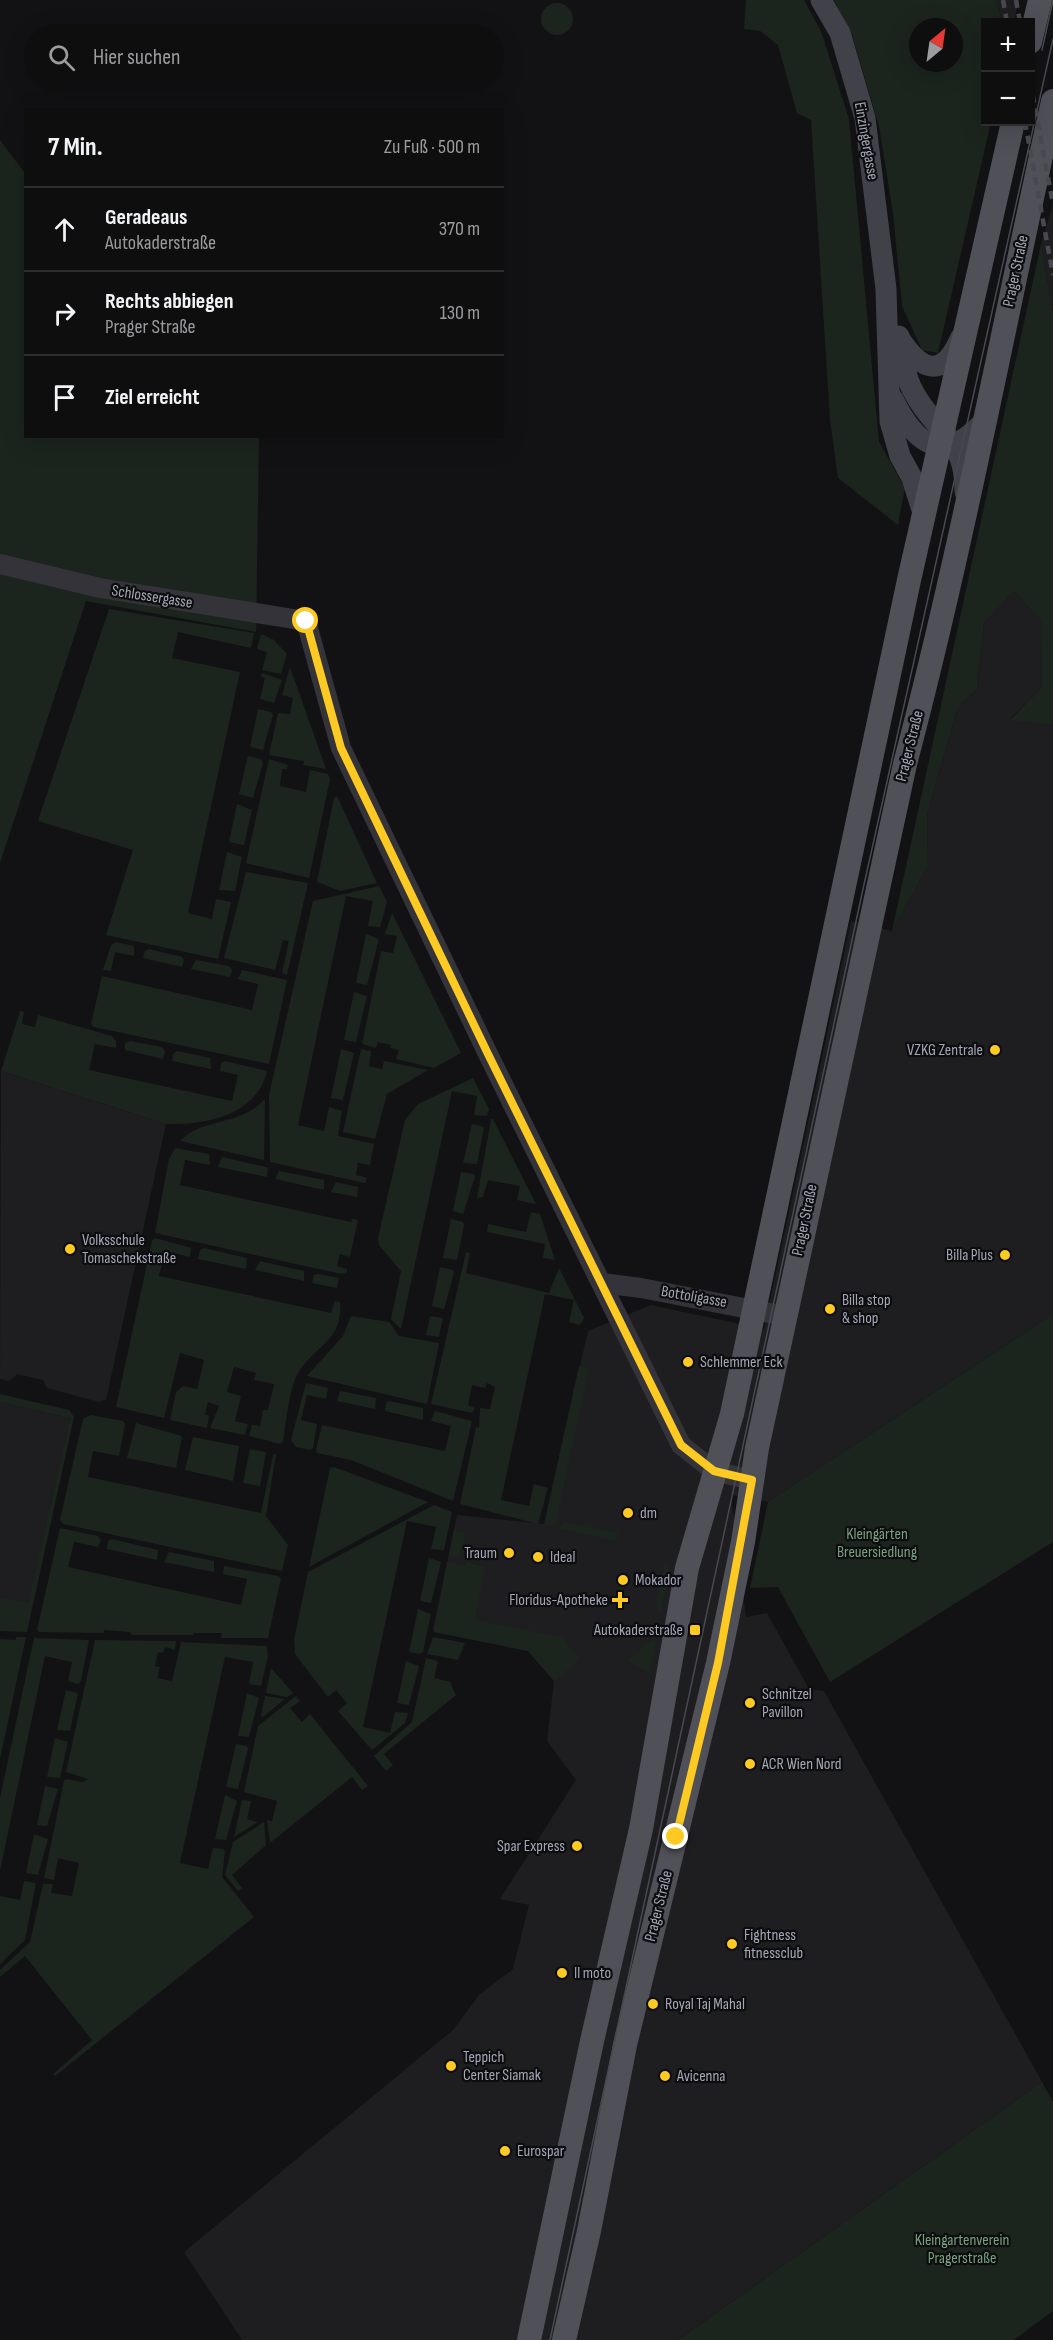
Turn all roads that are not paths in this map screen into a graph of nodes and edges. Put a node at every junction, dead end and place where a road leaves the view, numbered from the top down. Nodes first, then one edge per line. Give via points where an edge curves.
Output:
1 (821, 0) edge
2 (1040, 0) edge
3 (1035, 21) edge
4 (1053, 101) edge
5 (1011, 126) edge
6 (886, 289) junction
7 (966, 325) junction
8 (900, 339) junction
9 (889, 390) junction
10 (986, 419) junction
11 (947, 442) junction
12 (965, 508) junction
13 (923, 513) junction
14 (0, 564) edge
15 (602, 1283) junction
16 (769, 1312) junction
17 (714, 1471) junction
18 (752, 1480) junction
19 (529, 2340) edge
20 (564, 2340) edge

1 - 6 main road, Einzingergasse via 840,33 865,118
2 - 3 main road
4 - 10 main road, Prager Straße
5 - 7 main road, Prager Straße
6 - 8 main road, Einzingergasse
6 - 9 main road, Einzingergasse
7 - 8 main road, Einzingergasse via 956,350 934,366 923,365
7 - 11 main road, Prager Straße
8 - 11 main road, Einzingergasse via 904,370 913,391
9 - 11 main road, Einzingergasse via 912,430 924,439
9 - 13 main road, Einzingergasse via 890,421
10 - 11 main road via 972,434
10 - 12 main road, Prager Straße
11 - 12 main road, Einzingergasse via 963,458
11 - 13 main road, Prager Straße
12 - 16 main road, Prager Straße via 926,683
13 - 16 main road, Prager Straße
14 - 15 street, Schlossergasse via 100,588 306,621 341,748
15 - 16 street, Bottoligasse
15 - 17 street via 681,1445
16 - 17 main road, Prager Straße
16 - 18 main road, Prager Straße
17 - 18 street
17 - 19 main road, Prager Straße via 687,1568 641,1829
18 - 20 main road, Prager Straße via 718,1663 625,2045

